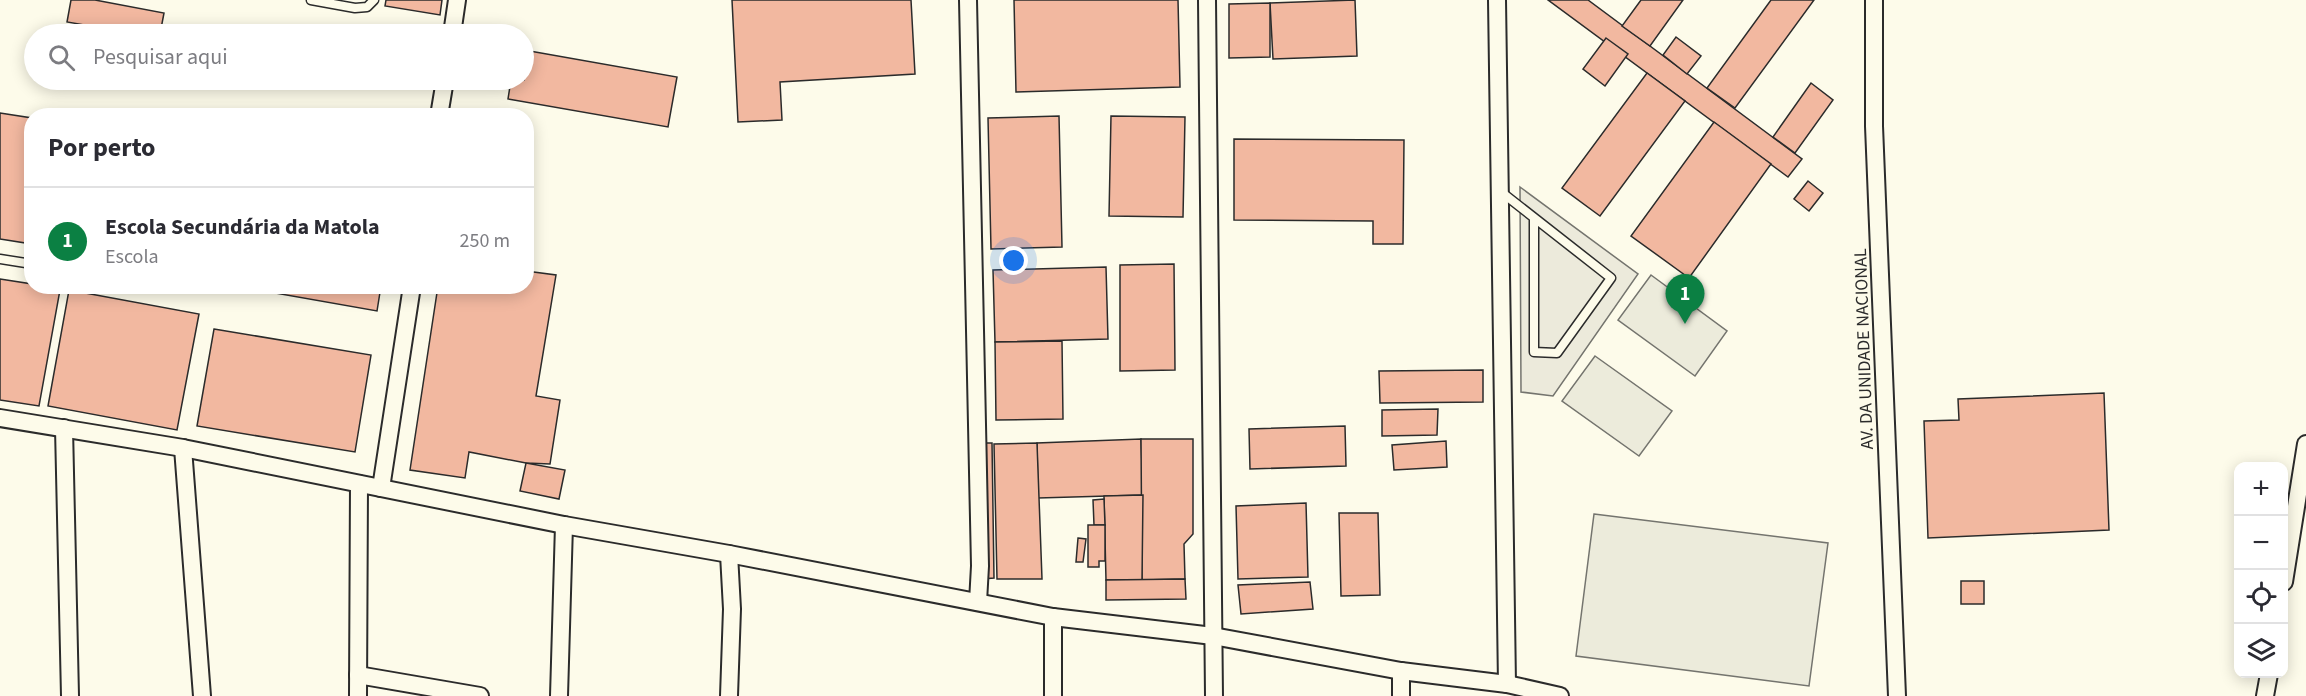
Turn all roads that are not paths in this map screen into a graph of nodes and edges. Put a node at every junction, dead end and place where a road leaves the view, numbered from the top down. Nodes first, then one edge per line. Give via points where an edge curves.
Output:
1 (311, 0) edge
2 (374, 0) edge
3 (457, 0) edge
4 (968, 0) edge
5 (1207, 0) edge
6 (1497, 0) edge
7 (1874, 0) edge
8 (453, 24) edge
9 (443, 90) edge
10 (440, 108) edge
11 (1500, 191) junction
12 (1534, 218) junction
13 (0, 259) edge
14 (24, 263) edge
15 (411, 294) edge
16 (0, 418) edge
17 (64, 428) junction
18 (2306, 444) edge
19 (183, 448) junction
20 (359, 484) junction
21 (381, 488) junction
22 (564, 525) junction
23 (729, 554) junction
24 (2285, 570) edge
25 (978, 602) junction
26 (1053, 618) junction
27 (1213, 636) junction
28 (1401, 671) junction
29 (358, 675) junction
30 (2268, 678) edge
31 (1507, 684) junction
32 (70, 696) edge
33 (202, 696) edge
34 (358, 696) edge
35 (480, 696) edge
36 (560, 696) edge
37 (729, 696) edge
38 (1053, 696) edge
39 (1214, 696) edge
40 (1401, 696) edge
41 (1556, 696) edge
42 (1897, 696) edge
43 (2265, 696) edge

1 - 2 lane via 367,8
3 - 8 street
4 - 25 street
5 - 27 street
6 - 11 street
7 - 42 street, AV. DA UNIDADE NACIONAL via 1874,126
9 - 10 street
11 - 12 lane
11 - 31 street
12 - 12 lane via 1611,278 1557,353 1534,352
13 - 14 lane
15 - 21 street
16 - 17 street
17 - 19 street
17 - 32 street
18 - 24 street
19 - 20 street
19 - 33 street
20 - 21 street
20 - 29 street
21 - 22 street
22 - 23 street
22 - 36 street
23 - 25 street
23 - 37 street
25 - 26 street
26 - 27 street
26 - 38 street
27 - 28 street
27 - 39 street
28 - 31 street
28 - 40 street
29 - 34 street
29 - 35 street
30 - 43 street
31 - 41 street

